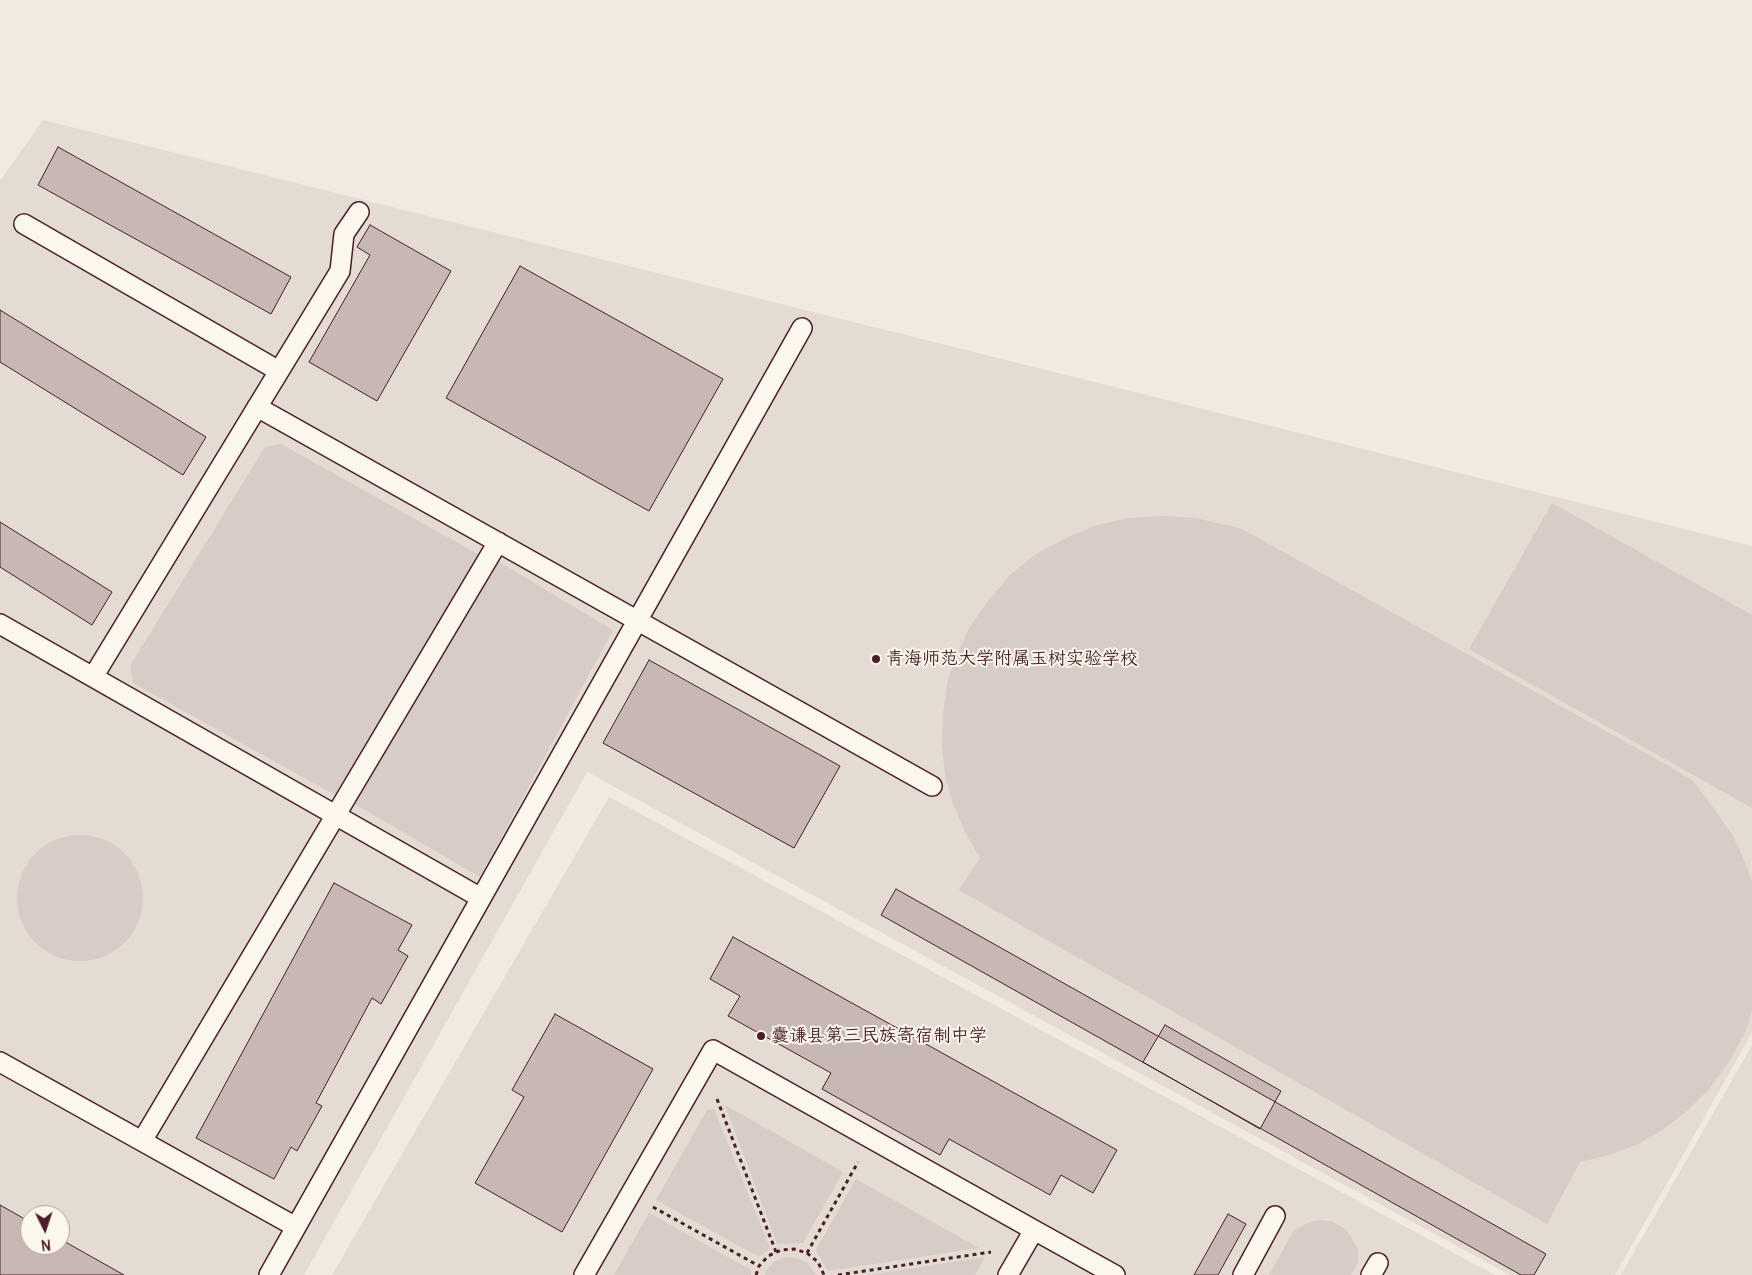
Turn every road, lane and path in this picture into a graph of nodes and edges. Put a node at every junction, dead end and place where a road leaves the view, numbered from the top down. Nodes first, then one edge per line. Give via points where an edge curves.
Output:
1 (359, 212) dead end
2 (24, 224) dead end
3 (802, 328) dead end
4 (279, 371) junction
5 (257, 407) junction
6 (498, 542) junction
7 (637, 621) junction
8 (0, 624) edge
9 (93, 677) junction
10 (932, 786) dead end
11 (336, 816) junction
12 (481, 898) junction
13 (0, 1062) edge
14 (704, 1066) junction
15 (871, 1138) junction
16 (142, 1141) junction
17 (630, 1194) junction
18 (1275, 1216) dead end
19 (296, 1228) junction
20 (1034, 1230) junction
21 (1024, 1247) junction
22 (776, 1252) junction
23 (807, 1253) junction
24 (759, 1266) junction
25 (269, 1275) edge
26 (584, 1275) edge
27 (756, 1275) edge
28 (824, 1275) edge
29 (838, 1275) edge
30 (1008, 1275) edge
31 (1115, 1275) edge
32 (1243, 1275) edge

1 - 4 lane via 344,234 340,271
2 - 4 lane
3 - 7 lane
4 - 5 lane
5 - 6 lane
5 - 9 lane
6 - 7 lane
6 - 11 lane
7 - 10 lane
7 - 12 lane
8 - 9 lane
9 - 11 lane
11 - 12 lane
11 - 16 lane
12 - 19 lane
13 - 16 lane
14 - 15 lane via 713,1050
14 - 17 lane
14 - 22 path
15 - 20 lane
15 - 23 path
16 - 19 lane
17 - 24 path
17 - 26 lane
18 - 32 lane
19 - 25 lane
20 - 21 lane
20 - 31 lane
21 - 29 path
21 - 30 lane
22 - 23 path via 794,1249
22 - 24 path
23 - 28 path via 818,1262
24 - 27 path

